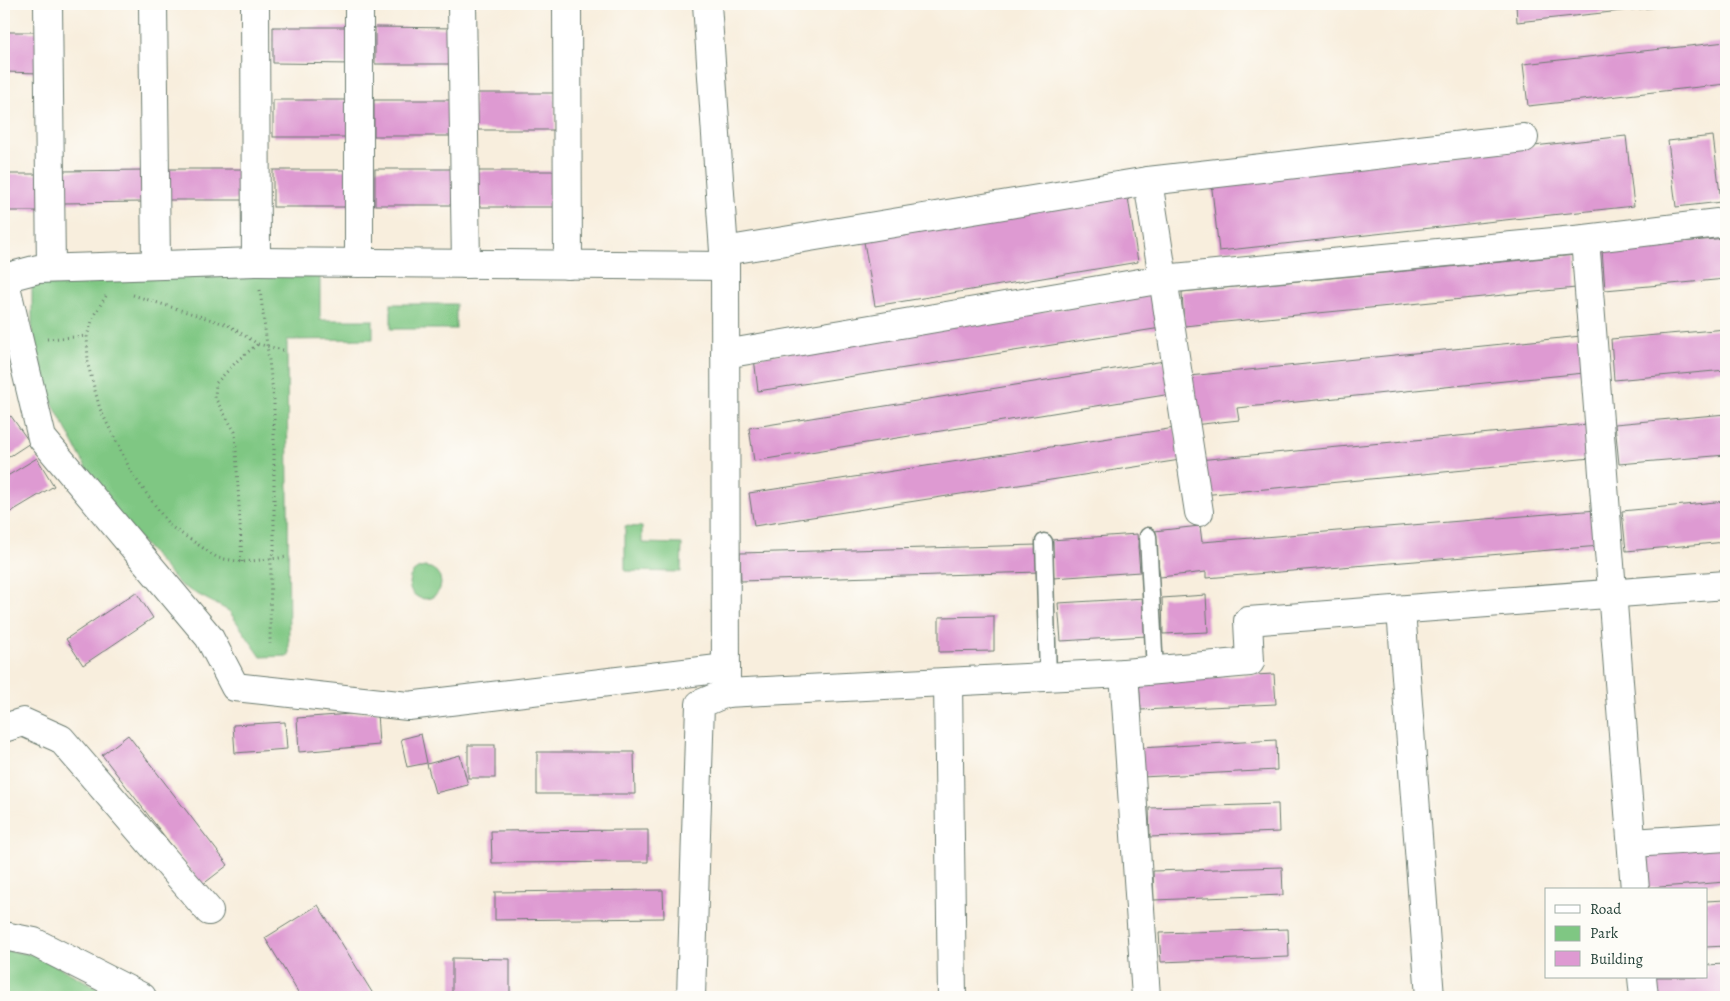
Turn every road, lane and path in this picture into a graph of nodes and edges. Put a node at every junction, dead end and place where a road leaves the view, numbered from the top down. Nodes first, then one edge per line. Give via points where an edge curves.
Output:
1 (48, 4) edge
2 (153, 4) edge
3 (255, 4) edge
4 (359, 4) edge
5 (462, 4) edge
6 (567, 4) edge
7 (707, 4) edge
8 (1524, 138) dead end
9 (1148, 181) junction
10 (1726, 222) edge
11 (1585, 239) junction
12 (724, 258) junction
13 (256, 262) junction
14 (359, 263) junction
15 (466, 264) junction
16 (156, 265) junction
17 (568, 265) junction
18 (51, 268) junction
19 (4, 278) edge
20 (109, 278) junction
21 (1163, 279) junction
22 (87, 336) junction
23 (19, 341) junction
24 (258, 344) junction
25 (266, 346) junction
26 (284, 350) dead end
27 (725, 354) junction
28 (1199, 512) dead end
29 (1148, 536) dead end
30 (1044, 542) dead end
31 (288, 556) dead end
32 (271, 558) junction
33 (242, 562) junction
34 (1726, 585) edge
35 (1612, 593) junction
36 (1401, 610) junction
37 (270, 644) dead end
38 (1155, 670) junction
39 (1124, 673) junction
40 (1048, 677) junction
41 (726, 680) junction
42 (948, 682) junction
43 (4, 728) edge
44 (1726, 837) edge
45 (1632, 843) junction
46 (1635, 888) edge
47 (209, 911) dead end
48 (4, 936) edge
49 (1642, 978) edge
50 (142, 997) edge
51 (691, 997) edge
52 (952, 997) edge
53 (1146, 997) edge
54 (1430, 997) edge
55 (1644, 997) edge

1 - 18 street
2 - 16 street
3 - 13 street
4 - 14 street
5 - 15 street
6 - 17 street
7 - 12 street
8 - 9 street
9 - 12 street
9 - 21 street
10 - 11 street
11 - 21 street
11 - 35 street
12 - 17 street
12 - 27 street
13 - 14 street
13 - 16 street
13 - 25 path
14 - 15 street
15 - 17 street
16 - 20 street
18 - 19 street
18 - 20 street
19 - 23 street
20 - 22 path
20 - 24 path via 228,325
21 - 27 street
21 - 28 street
22 - 23 path
22 - 33 path via 88,365 100,409 133,475 170,526 218,558
23 - 41 street via 42,438 209,637 235,688 408,706
24 - 25 path
24 - 33 path via 216,383 215,398 235,432
25 - 26 path
25 - 32 path via 274,400 274,550
27 - 41 street
29 - 38 lane
30 - 40 lane
31 - 32 path
32 - 33 path
32 - 37 path
34 - 35 street
35 - 36 street
35 - 45 street
36 - 38 street via 1248,621 1250,662
36 - 54 street
38 - 39 street
39 - 40 street
39 - 53 street
40 - 42 street
41 - 42 street
41 - 51 street via 700,704
42 - 52 street
43 - 47 street via 23,722 61,739
44 - 45 street
45 - 46 street
48 - 50 street via 34,942
49 - 55 street

